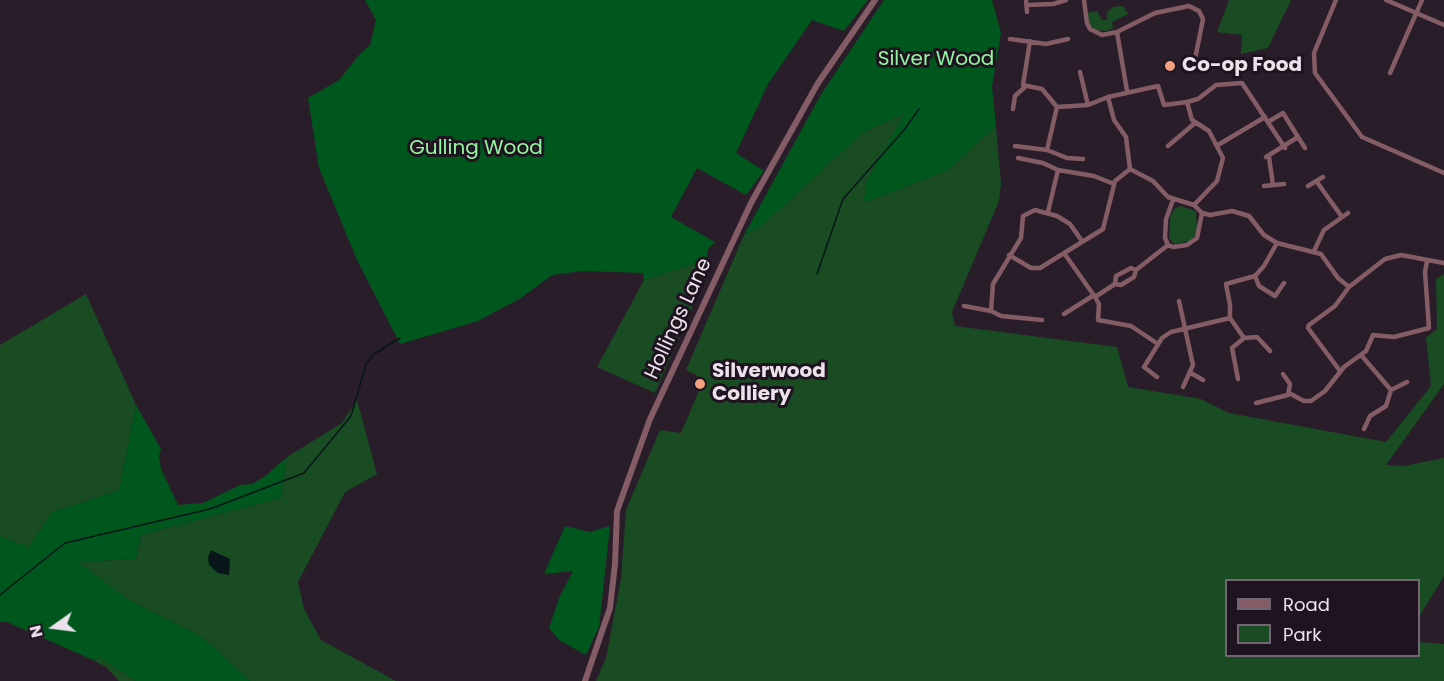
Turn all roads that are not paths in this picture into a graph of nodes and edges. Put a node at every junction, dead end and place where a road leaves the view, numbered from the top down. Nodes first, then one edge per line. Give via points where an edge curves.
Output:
1 (875, 0) edge
2 (1066, 0) edge
3 (1084, 0) edge
4 (1191, 0) edge
5 (1336, 0) edge
6 (1386, 0) edge
7 (1422, 0) edge
8 (1027, 2) edge
9 (1189, 6) junction
10 (1027, 12) dead end
11 (1417, 13) junction
12 (1444, 25) edge
13 (1117, 32) junction
14 (1010, 39) dead end
15 (1068, 39) dead end
16 (1030, 41) junction
17 (1194, 64) dead end
18 (1080, 72) dead end
19 (1390, 73) dead end
20 (1026, 86) junction
21 (1127, 91) junction
22 (1108, 98) junction
23 (1187, 102) junction
24 (1088, 105) junction
25 (1056, 107) junction
26 (1013, 109) dead end
27 (1267, 119) junction
28 (1195, 123) junction
29 (1298, 137) junction
30 (1218, 145) junction
31 (1015, 146) dead end
32 (1168, 146) dead end
33 (1284, 147) junction
34 (1305, 148) dead end
35 (1047, 150) junction
36 (1018, 159) dead end
37 (1083, 159) dead end
38 (1444, 164) edge
39 (1130, 169) junction
40 (1058, 170) junction
41 (1442, 172) edge
42 (1323, 177) dead end
43 (1317, 182) junction
44 (1114, 184) junction
45 (1284, 184) dead end
46 (1273, 185) junction
47 (1264, 186) dead end
48 (1308, 186) dead end
49 (1173, 200) junction
50 (1194, 205) junction
51 (1048, 212) junction
52 (1202, 213) junction
53 (1348, 213) dead end
54 (1342, 217) junction
55 (1082, 241) junction
56 (1277, 243) junction
57 (1168, 245) junction
58 (1314, 251) junction
59 (1064, 253) junction
60 (1009, 255) junction
61 (1427, 261) junction
62 (1444, 263) edge
63 (1136, 270) junction
64 (1255, 276) junction
65 (1284, 283) dead end
66 (1115, 284) junction
67 (1349, 287) junction
68 (1095, 296) junction
69 (1179, 301) dead end
70 (964, 306) dead end
71 (991, 311) junction
72 (1064, 314) dead end
73 (1230, 318) junction
74 (1042, 320) dead end
75 (1185, 328) junction
76 (1244, 338) junction
77 (1158, 344) junction
78 (1270, 351) dead end
79 (1361, 355) junction
80 (1340, 371) junction
81 (1191, 374) junction
82 (1283, 374) dead end
83 (1157, 377) dead end
84 (1238, 379) dead end
85 (1203, 380) dead end
86 (1407, 382) dead end
87 (1183, 387) dead end
88 (1391, 390) junction
89 (1289, 393) junction
90 (1256, 403) dead end
91 (1361, 413) dead end
92 (1367, 419) junction
93 (1364, 429) dead end
94 (585, 681) edge

1 - 94 street, Hollings Lane via 818,83 751,203 650,419 617,511 610,608
2 - 8 street via 1053,4
3 - 13 street via 1090,29 1102,35
4 - 9 street
5 - 41 street via 1314,53 1315,73 1362,137
6 - 11 street
7 - 11 street
8 - 10 street
9 - 13 street via 1155,13
9 - 17 street via 1199,11 1203,19
11 - 12 street
11 - 19 street
13 - 21 street
14 - 16 street
15 - 16 street via 1046,44
16 - 20 street via 1022,82
18 - 24 street
20 - 25 street via 1042,89
20 - 26 street via 1015,96
21 - 22 street
21 - 23 street via 1158,86 1164,105
22 - 24 street
22 - 39 street via 1114,120 1126,137
23 - 27 street via 1216,85 1242,83
23 - 28 street
24 - 25 street
25 - 35 street
27 - 29 street via 1284,113
27 - 30 street
27 - 33 street
28 - 30 street via 1209,131
28 - 32 street
29 - 33 street
29 - 34 street
30 - 50 street via 1223,158 1217,181
31 - 35 street
33 - 46 street via 1268,157
35 - 37 street
36 - 40 street
38 - 41 street
39 - 44 street
39 - 49 street via 1153,181
40 - 44 street
40 - 51 street
42 - 43 street
43 - 48 street
43 - 54 street
44 - 55 street via 1105,226
45 - 46 street
46 - 47 street
49 - 50 street
49 - 57 street via 1166,219
50 - 52 street
51 - 55 street via 1070,224
51 - 60 street via 1032,210 1023,216 1021,238
52 - 56 street via 1240,213
52 - 57 street via 1199,233 1193,242 1173,248
53 - 54 street
54 - 58 street via 1324,230
55 - 59 street
56 - 58 street
56 - 64 street
57 - 63 street
58 - 67 street via 1325,258
59 - 60 street via 1036,269
59 - 68 street
60 - 71 street via 993,284
61 - 62 street
61 - 67 street via 1393,256
61 - 79 street via 1429,328 1394,337 1373,335
63 - 66 street via 1134,277 1121,285
63 - 66 street via 1131,268 1116,276
64 - 65 street via 1259,286 1275,296
64 - 73 street via 1226,284
66 - 68 street
67 - 80 street via 1335,306 1307,327
68 - 72 street
68 - 77 street via 1098,320 1131,326
69 - 75 street
70 - 71 street
71 - 74 street via 1001,316
73 - 75 street
73 - 76 street
75 - 77 street via 1166,334
75 - 81 street
76 - 78 street via 1257,337
76 - 84 street via 1232,348
77 - 83 street via 1144,367
79 - 80 street
79 - 88 street
80 - 89 street via 1325,391 1311,401
81 - 85 street
81 - 87 street
82 - 89 street via 1290,384
86 - 88 street
88 - 92 street via 1386,406
89 - 90 street
91 - 92 street
92 - 93 street

